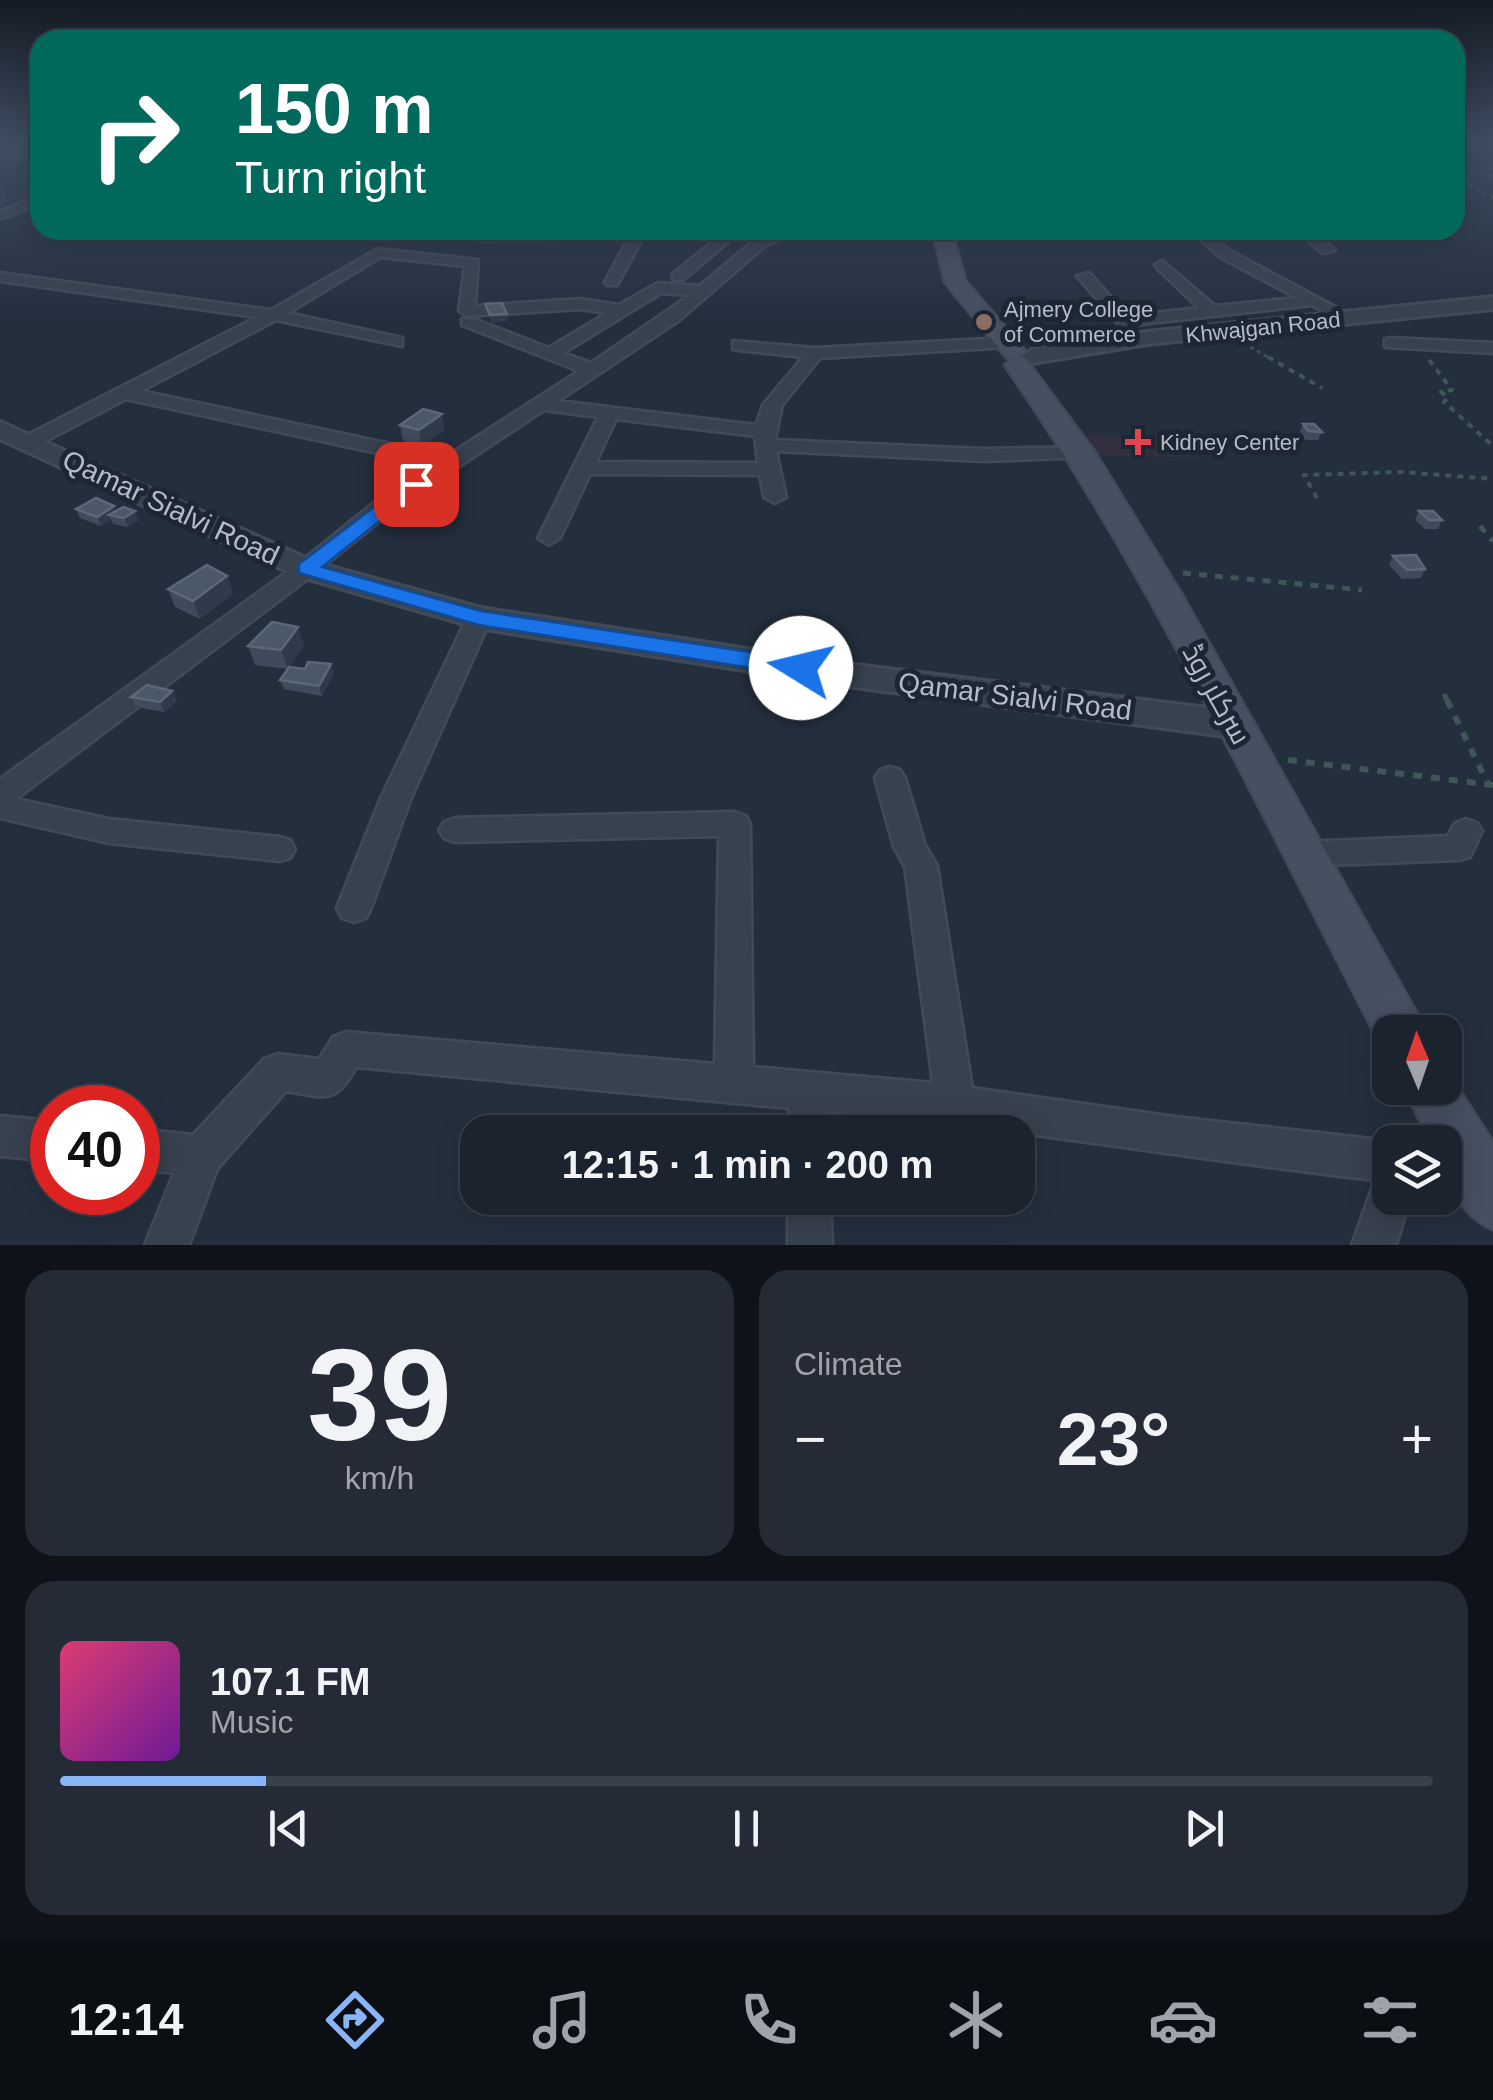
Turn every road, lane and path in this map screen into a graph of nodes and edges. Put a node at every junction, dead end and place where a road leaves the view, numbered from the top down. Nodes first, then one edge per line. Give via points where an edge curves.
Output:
1 (30, 204) edge
2 (15, 210) junction
3 (30, 211) edge
4 (0, 215) edge
5 (635, 240) edge
6 (723, 240) edge
7 (767, 240) edge
8 (945, 240) edge
9 (1208, 240) edge
10 (1314, 240) edge
11 (1328, 250) dead end
12 (1162, 265) dead end
13 (1084, 276) dead end
14 (0, 277) edge
15 (678, 277) dead end
16 (612, 282) dead end
17 (704, 291) junction
18 (1317, 300) junction
19 (1493, 302) edge
20 (622, 310) junction
21 (274, 314) junction
22 (1348, 318) junction
23 (468, 322) dead end
24 (1217, 322) junction
25 (396, 342) dead end
26 (1391, 343) dead end
27 (1420, 344) junction
28 (739, 345) dead end
29 (1493, 348) edge
30 (815, 353) junction
31 (550, 354) junction
32 (1017, 354) junction
33 (592, 370) junction
34 (1322, 388) dead end
35 (124, 393) junction
36 (539, 404) junction
37 (609, 414) junction
38 (14, 436) edge
39 (762, 438) junction
40 (1493, 446) edge
41 (1082, 454) junction
42 (449, 462) junction
43 (582, 468) junction
44 (769, 470) junction
45 (1493, 479) edge
46 (775, 498) dead end
47 (1318, 498) dead end
48 (1480, 526) dead end
49 (548, 538) dead end
50 (1493, 541) edge
51 (306, 569) junction
52 (1150, 570) junction
53 (1362, 590) dead end
54 (479, 618) junction
55 (1444, 694) dead end
56 (1241, 740) junction
57 (890, 778) dead end
58 (1490, 784) edge
59 (0, 794) edge
60 (0, 808) edge
61 (455, 830) dead end
62 (1466, 831) dead end
63 (279, 849) dead end
64 (1304, 854) junction
65 (354, 908) dead end
66 (1392, 1015) edge
67 (734, 1082) junction
68 (809, 1090) junction
69 (956, 1104) junction
70 (1438, 1105) edge
71 (809, 1115) edge
72 (0, 1136) edge
73 (30, 1139) edge
74 (160, 1152) edge
75 (200, 1156) junction
76 (1372, 1159) edge
77 (1472, 1180) edge
78 (809, 1215) edge
79 (1383, 1215) edge
80 (166, 1245) edge
81 (810, 1245) edge
82 (1374, 1245) edge

1 - 2 street
2 - 3 street
2 - 4 street
5 - 16 street
6 - 15 street
7 - 17 street
8 - 32 main road, سرکلر روڈ via 956,282
9 - 18 street
10 - 11 street
12 - 24 street
13 - 24 street via 1124,322
14 - 21 street
17 - 20 street via 658,288
17 - 33 street
18 - 22 street
18 - 24 street
19 - 22 street, Khwajgan Road
20 - 21 street via 580,304 466,311 473,263 378,253
20 - 31 street
21 - 25 street
21 - 35 street
22 - 24 street, Khwajgan Road
23 - 31 street
24 - 32 street, Khwajgan Road
24 - 34 path
26 - 27 street
27 - 29 street
27 - 40 path via 1452,390 1442,392 1444,402
28 - 30 street
30 - 32 street
30 - 39 street via 772,404
31 - 33 street
32 - 41 main road, سرکلر روڈ
33 - 36 street
35 - 38 street
35 - 42 street
36 - 37 street
36 - 42 street
37 - 39 street
37 - 43 street
38 - 51 street, Qamar Sialvi Road
39 - 41 street via 984,456
39 - 44 street
41 - 52 main road, سرکلر روڈ
42 - 51 street
43 - 44 street
43 - 49 street
44 - 46 street
45 - 47 path via 1403,472 1304,475
48 - 50 path
51 - 54 street, Qamar Sialvi Road
51 - 59 street
52 - 53 path
52 - 56 main road, سرکلر روڈ
54 - 56 street, Qamar Sialvi Road
54 - 65 street
55 - 58 path
56 - 58 path
56 - 64 main road, سرکلر روڈ
57 - 69 street via 921,866
60 - 63 street via 109,830
61 - 67 street via 735,824
62 - 64 street via 1459,848
64 - 66 main road, سرکلر روڈ
67 - 68 street
67 - 75 street via 346,1049 329,1079 278,1072
68 - 69 street
68 - 71 street
69 - 76 street
70 - 77 main road
72 - 73 street
74 - 75 street
75 - 80 street
78 - 81 street
79 - 82 street

